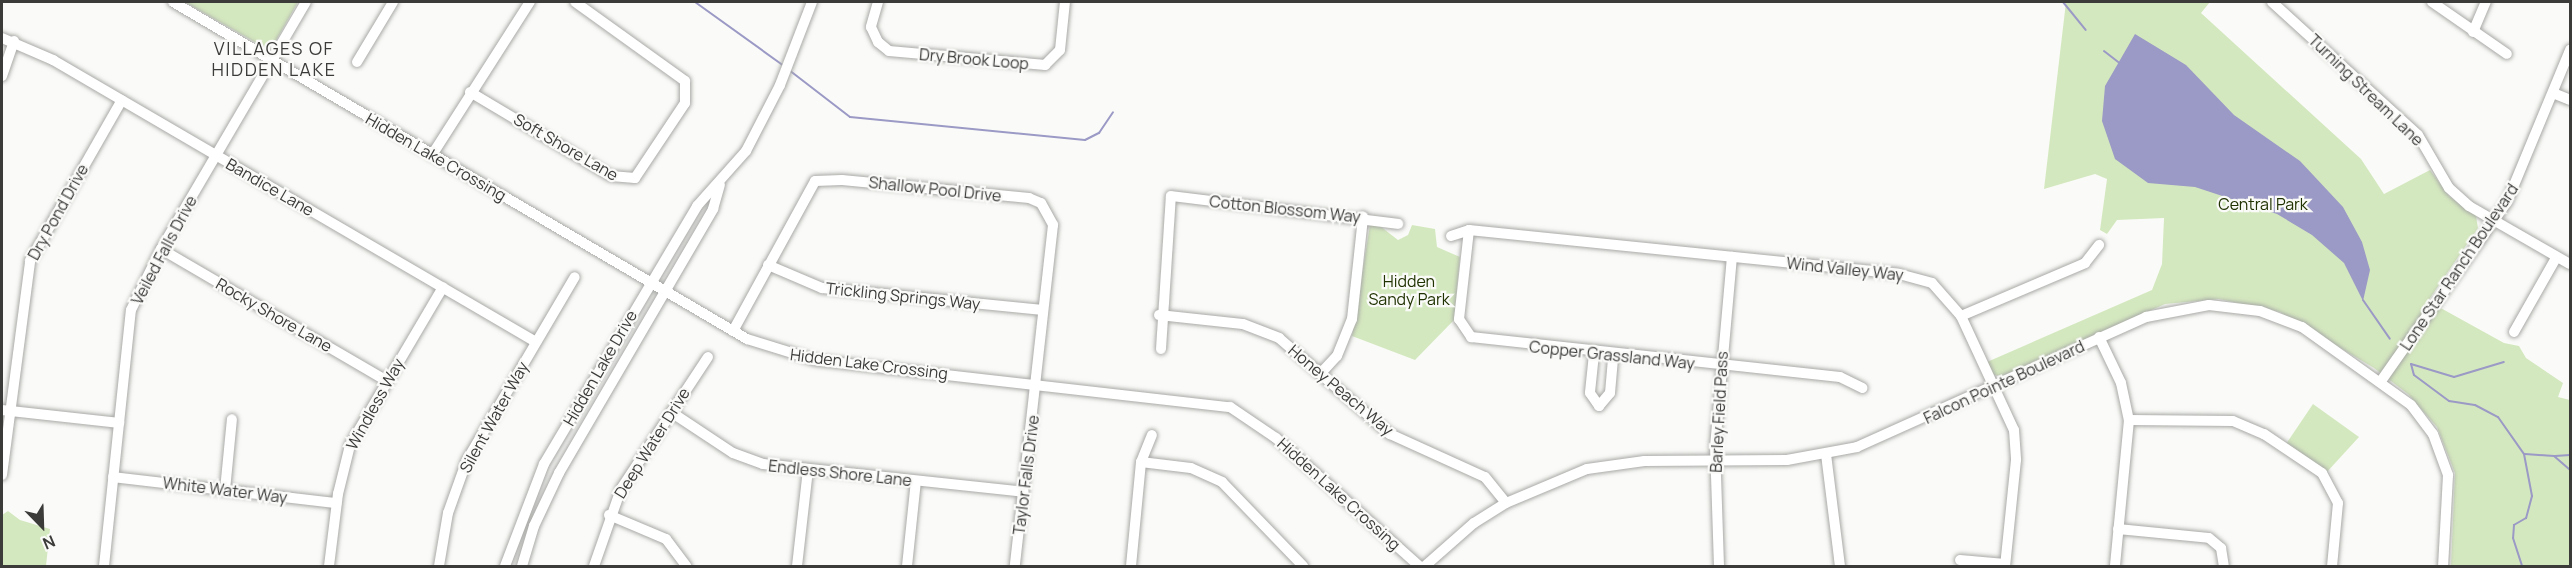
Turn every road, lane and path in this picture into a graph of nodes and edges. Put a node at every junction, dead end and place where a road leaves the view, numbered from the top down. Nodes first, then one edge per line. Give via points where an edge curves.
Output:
1 (173, 2) edge
2 (306, 2) edge
3 (393, 2) edge
4 (530, 2) edge
5 (575, 2) edge
6 (812, 2) edge
7 (878, 2) edge
8 (1065, 2) edge
9 (2272, 2) edge
10 (2432, 2) edge
11 (2486, 2) edge
12 (2473, 32) junction
13 (2, 38) edge
14 (14, 41) junction
15 (2571, 50) edge
16 (2507, 54) dead end
17 (272, 60) junction
18 (357, 62) dead end
19 (2, 76) edge
20 (470, 92) junction
21 (2553, 93) junction
22 (122, 100) junction
23 (2571, 100) edge
24 (216, 155) junction
25 (432, 155) junction
26 (720, 184) junction
27 (1363, 217) junction
28 (2495, 220) junction
29 (1398, 225) dead end
30 (1469, 230) junction
31 (1451, 236) dead end
32 (2099, 245) dead end
33 (161, 249) junction
34 (1732, 257) junction
35 (2556, 258) junction
36 (2571, 264) edge
37 (768, 265) junction
38 (574, 277) dead end
39 (651, 282) junction
40 (443, 287) junction
41 (664, 290) junction
42 (1043, 310) junction
43 (1160, 315) junction
44 (1961, 316) junction
45 (733, 331) junction
46 (2514, 332) dead end
47 (2099, 337) junction
48 (536, 342) junction
49 (1161, 349) dead end
50 (1594, 354) junction
51 (1613, 355) junction
52 (708, 357) dead end
53 (1720, 366) junction
54 (1321, 373) junction
55 (387, 381) junction
56 (2381, 381) junction
57 (1036, 383) junction
58 (1995, 387) junction
59 (1863, 388) dead end
60 (6, 410) edge
61 (671, 412) junction
62 (232, 419) dead end
63 (2129, 420) junction
64 (118, 423) junction
65 (1152, 435) dead end
66 (1826, 454) junction
67 (1715, 460) junction
68 (1141, 462) junction
69 (808, 470) junction
70 (2, 475) edge
71 (113, 477) junction
72 (916, 481) junction
73 (225, 490) junction
74 (1024, 492) junction
75 (336, 503) junction
76 (1506, 503) junction
77 (609, 515) junction
78 (2118, 529) junction
79 (1960, 560) dead end
80 (2005, 565) edge
81 (1717, 566) edge
82 (104, 567) edge
83 (329, 567) edge
84 (439, 567) edge
85 (505, 567) edge
86 (522, 567) edge
87 (594, 567) edge
88 (686, 567) edge
89 (797, 567) edge
90 (907, 567) edge
91 (1015, 567) edge
92 (1131, 567) edge
93 (1303, 567) edge
94 (1419, 567) edge
95 (1425, 567) edge
96 (1840, 567) edge
97 (2115, 567) edge
98 (2224, 567) edge
99 (2332, 567) edge
100 (2443, 567) edge

1 - 17 street, Hidden Lake Crossing
2 - 17 street, Veiled Falls Drive
3 - 18 street
4 - 20 street
5 - 20 street, Soft Shore Lane via 685,81 685,103 635,178 611,176
6 - 26 street, Hidden Lake Drive via 757,129
7 - 8 street, Dry Brook Loop via 871,27 878,42 889,51 1045,65 1060,50
9 - 28 street, Turning Stream Lane via 2418,135 2449,188
10 - 12 street
11 - 12 street
12 - 16 street
13 - 14 street, Bandice Lane
14 - 19 street
14 - 22 street, Bandice Lane
15 - 21 street, Lone Star Ranch Boulevard
17 - 24 street, Veiled Falls Drive
17 - 25 street, Hidden Lake Crossing
20 - 25 street
21 - 23 street
21 - 28 street, Lone Star Ranch Boulevard via 2525,166
22 - 24 street, Bandice Lane
22 - 60 street, Dry Pond Drive via 30,261
24 - 33 street, Veiled Falls Drive
24 - 40 street, Bandice Lane
25 - 39 street, Hidden Lake Crossing
26 - 39 street, Hidden Lake Drive via 698,206
26 - 41 street, Hidden Lake Drive via 713,209
27 - 29 street, Cotton Blossom Way
27 - 43 street, Cotton Blossom Way via 1171,196
27 - 54 street via 1352,319 1337,356
28 - 35 street, Turning Stream Lane
28 - 56 street, Lone Star Ranch Boulevard
30 - 31 street, Wind Valley Way
30 - 34 street, Wind Valley Way
30 - 50 street, Copper Grassland Way via 1460,319 1464,330 1484,341
32 - 44 street via 2085,263
33 - 55 street, Rocky Shore Lane
33 - 64 street, Veiled Falls Drive via 132,310
34 - 44 street, Wind Valley Way via 1919,277 1947,296
34 - 53 street, Barley Field Pass
35 - 36 street, Turning Stream Lane
35 - 46 street
37 - 42 street, Trickling Springs Way via 822,288
37 - 42 street, Shallow Pool Drive via 806,190 823,179 1029,198 1050,213 1053,225
37 - 45 street, Shallow Pool Drive
38 - 48 street, Silent Water Way
39 - 41 street, Hidden Lake Crossing
39 - 85 street, Hidden Lake Drive via 544,464
40 - 48 street, Bandice Lane
40 - 55 street, Windless Way
41 - 45 street, Hidden Lake Crossing
41 - 86 street, Hidden Lake Drive via 546,498
42 - 57 street, Shallow Pool Drive
43 - 49 street
43 - 54 street, Honey Peach Way via 1263,330
44 - 58 street, Wind Valley Way
45 - 57 street, Hidden Lake Crossing via 770,349 815,360
47 - 56 street, Falcon Pointe Boulevard via 2168,311 2236,306 2302,327
47 - 58 street, Falcon Pointe Boulevard
47 - 63 street via 2121,383
48 - 84 street, Silent Water Way via 460,476
50 - 51 street, Copper Grassland Way
50 - 51 street via 1590,393 1599,406 1610,393
51 - 53 street, Copper Grassland Way
52 - 61 street, Deep Water Drive
53 - 59 street, Copper Grassland Way via 1840,377
53 - 67 street, Barley Field Pass
54 - 76 street, Honey Peach Way via 1390,434 1485,477
55 - 75 street, Windless Way via 350,445
56 - 100 street, Falcon Pointe Boulevard via 2425,420 2441,449 2449,495
57 - 74 street, Taylor Falls Drive
57 - 94 street, Hidden Lake Crossing via 1230,407 1276,438
58 - 66 street, Falcon Pointe Boulevard via 1888,436
58 - 80 street, Wind Valley Way via 2016,442
60 - 64 street
60 - 70 street, Dry Pond Drive
61 - 69 street, Endless Shore Lane via 741,457
61 - 77 street, Deep Water Drive via 629,475
62 - 73 street
63 - 78 street
63 - 99 street via 2233,421 2264,434 2322,473 2338,503
64 - 71 street, Veiled Falls Drive
65 - 68 street
66 - 67 street, Falcon Pointe Boulevard via 1787,460
66 - 96 street
67 - 76 street, Falcon Pointe Boulevard via 1644,461 1587,469
67 - 81 street, Barley Field Pass
68 - 92 street
68 - 93 street via 1191,468 1222,482
69 - 72 street, Endless Shore Lane
69 - 89 street
71 - 73 street, White Water Way
71 - 82 street, Veiled Falls Drive
72 - 74 street, Endless Shore Lane
72 - 90 street
73 - 75 street, White Water Way
74 - 91 street, Taylor Falls Drive
75 - 83 street, Windless Way
76 - 95 street, Falcon Pointe Boulevard via 1474,523
77 - 87 street, Deep Water Drive
77 - 88 street via 666,540
78 - 97 street
78 - 98 street via 2209,538 2221,548
79 - 80 street

